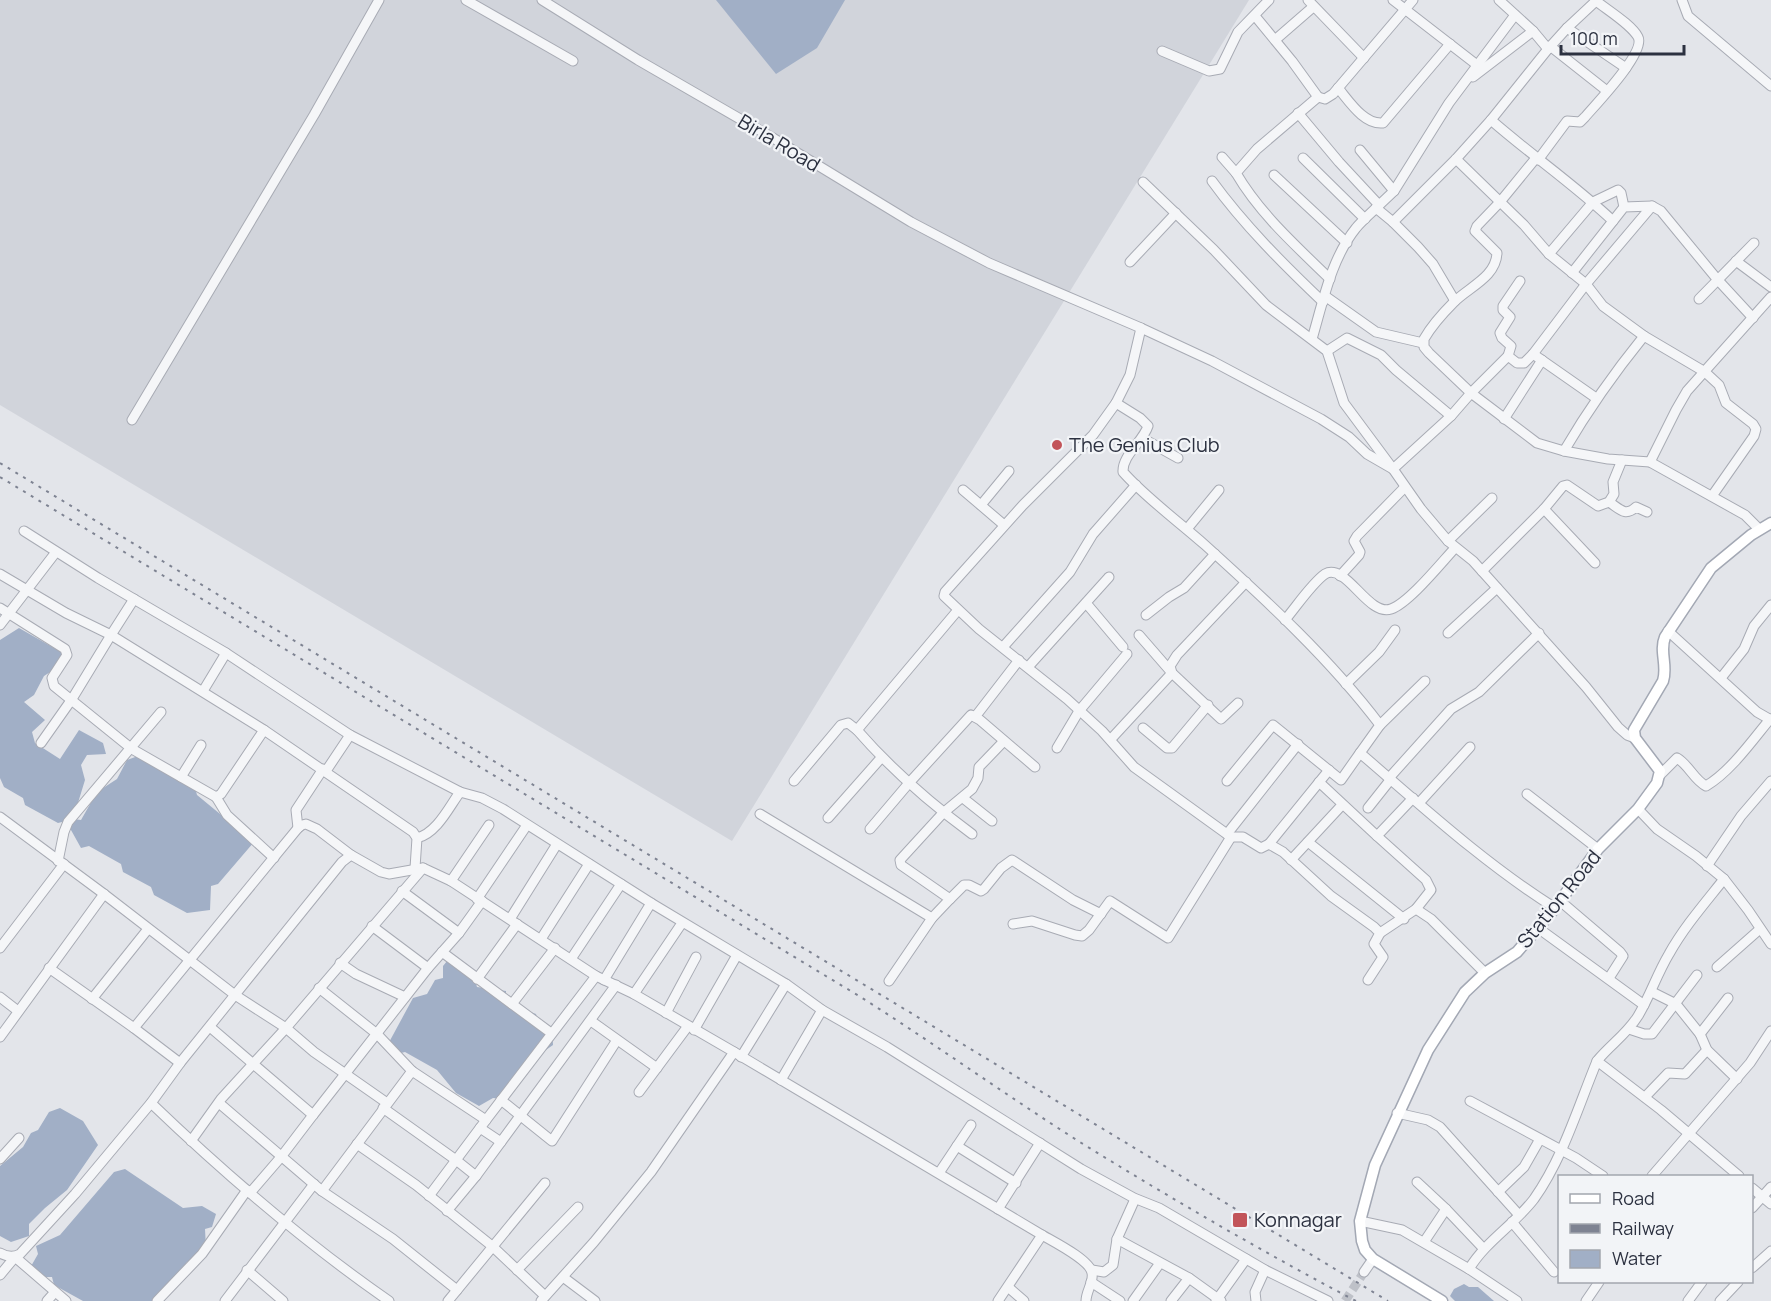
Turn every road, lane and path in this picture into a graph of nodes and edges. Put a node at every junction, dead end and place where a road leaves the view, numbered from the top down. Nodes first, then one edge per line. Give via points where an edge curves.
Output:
1 (379, 0) edge
2 (466, 0) edge
3 (542, 0) edge
4 (1269, 0) edge
5 (1393, 0) edge
6 (1413, 0) edge
7 (1499, 0) edge
8 (1596, 0) edge
9 (1682, 0) edge
10 (1310, 3) edge
11 (1512, 7) edge
12 (1406, 9) junction
13 (1255, 16) junction
14 (1567, 28) junction
15 (1533, 32) junction
16 (1275, 40) junction
17 (1450, 44) junction
18 (1549, 47) junction
19 (1162, 51) dead end
20 (1364, 58) junction
21 (573, 61) dead end
22 (1478, 65) junction
23 (1626, 68) junction
24 (1466, 82) junction
25 (1771, 87) edge
26 (1338, 88) junction
27 (1607, 90) junction
28 (1318, 97) junction
29 (1298, 113) junction
30 (1491, 120) junction
31 (1360, 150) dead end
32 (1222, 158) dead end
33 (1303, 158) dead end
34 (1456, 159) junction
35 (1537, 159) junction
36 (1236, 173) junction
37 (1274, 175) dead end
38 (1212, 181) dead end
39 (1143, 182) dead end
40 (1394, 191) junction
41 (1500, 202) junction
42 (1593, 202) junction
43 (1652, 206) junction
44 (1378, 207) junction
45 (1624, 207) junction
46 (1176, 213) junction
47 (1365, 219) junction
48 (1612, 221) junction
49 (1392, 222) junction
50 (1347, 243) junction
51 (1754, 243) dead end
52 (1549, 254) junction
53 (1736, 261) junction
54 (1130, 262) dead end
55 (1572, 273) junction
56 (1330, 279) junction
57 (1717, 279) junction
58 (1520, 281) dead end
59 (1586, 284) junction
60 (1771, 287) edge
61 (1771, 297) edge
62 (1324, 299) junction
63 (1699, 299) dead end
64 (1455, 301) junction
65 (1753, 318) junction
66 (1141, 328) junction
67 (1644, 336) junction
68 (1312, 339) junction
69 (1423, 343) junction
70 (1327, 351) junction
71 (1533, 354) junction
72 (1508, 356) junction
73 (1542, 360) junction
74 (1705, 372) junction
75 (1471, 393) junction
76 (1596, 398) junction
77 (1116, 403) junction
78 (1451, 416) junction
79 (1504, 419) junction
80 (132, 420) dead end
81 (1142, 438) junction
82 (1564, 451) junction
83 (1178, 458) dead end
84 (1622, 460) junction
85 (1650, 462) junction
86 (1393, 470) junction
87 (1009, 471) dead end
88 (1136, 485) junction
89 (1405, 487) junction
90 (963, 490) dead end
91 (1219, 490) dead end
92 (1712, 496) junction
93 (1492, 498) dead end
94 (1609, 502) junction
95 (981, 505) junction
96 (1544, 509) junction
97 (1647, 512) dead end
98 (1771, 523) edge
99 (1004, 525) junction
100 (1187, 529) junction
101 (1759, 529) junction
102 (24, 531) dead end
103 (1451, 545) junction
104 (56, 552) junction
105 (1215, 554) junction
106 (1595, 563) dead end
107 (1482, 571) junction
108 (0, 574) edge
109 (1340, 576) junction
110 (1109, 577) dead end
111 (1246, 582) junction
112 (1497, 588) junction
113 (28, 591) junction
114 (134, 599) junction
115 (1086, 603) junction
116 (1771, 605) edge
117 (0, 608) edge
118 (958, 610) junction
119 (10, 613) junction
120 (1146, 615) dead end
121 (1285, 620) junction
122 (0, 625) edge
123 (1395, 630) dead end
124 (1668, 631) junction
125 (1448, 633) dead end
126 (1539, 633) junction
127 (111, 635) junction
128 (1139, 635) dead end
129 (1003, 647) junction
130 (226, 653) junction
131 (1019, 660) junction
132 (1028, 667) junction
133 (1172, 673) junction
134 (1721, 678) junction
135 (1425, 681) dead end
136 (1346, 684) junction
137 (203, 691) junction
138 (72, 699) junction
139 (1238, 703) dead end
140 (1208, 705) junction
141 (1079, 711) junction
142 (161, 712) dead end
143 (975, 717) junction
144 (1770, 720) edge
145 (1380, 725) junction
146 (1143, 728) dead end
147 (264, 730) junction
148 (857, 730) junction
149 (350, 735) junction
150 (1635, 738) junction
151 (1111, 739) junction
152 (1004, 741) junction
153 (41, 743) dead end
154 (1298, 744) junction
155 (201, 745) dead end
156 (1470, 747) dead end
157 (1057, 748) dead end
158 (132, 749) junction
159 (1360, 753) junction
160 (881, 758) junction
161 (1035, 767) dead end
162 (324, 770) junction
163 (1329, 770) junction
164 (1660, 775) junction
165 (181, 777) junction
166 (1390, 779) junction
167 (794, 781) dead end
168 (1227, 781) dead end
169 (1771, 781) edge
170 (1319, 782) junction
171 (909, 783) junction
172 (460, 792) junction
173 (1527, 794) dead end
174 (216, 797) junction
175 (963, 798) junction
176 (1416, 801) junction
177 (1342, 805) junction
178 (1368, 808) dead end
179 (1638, 809) junction
180 (943, 813) junction
181 (760, 814) dead end
182 (828, 818) dead end
183 (1, 819) edge
184 (992, 821) dead end
185 (489, 825) dead end
186 (527, 825) junction
187 (298, 828) junction
188 (870, 829) dead end
189 (972, 834) dead end
190 (1229, 835) junction
191 (1377, 836) junction
192 (417, 838) junction
193 (1308, 842) junction
194 (557, 843) junction
195 (1269, 844) junction
196 (1598, 849) junction
197 (351, 855) junction
198 (274, 858) junction
199 (1292, 860) junction
200 (61, 862) junction
201 (589, 864) junction
202 (1707, 866) junction
203 (419, 868) junction
204 (1725, 879) junction
205 (451, 881) junction
206 (621, 884) junction
207 (402, 891) junction
208 (104, 894) junction
209 (479, 900) junction
210 (950, 900) junction
211 (651, 903) junction
212 (1557, 904) junction
213 (1416, 909) junction
214 (1101, 914) junction
215 (932, 918) junction
216 (1404, 918) junction
217 (513, 922) junction
218 (682, 923) junction
219 (1013, 924) dead end
220 (372, 926) junction
221 (1538, 928) junction
222 (148, 929) junction
223 (459, 933) junction
224 (1380, 933) junction
225 (1767, 936) edge
226 (541, 939) junction
227 (0, 948) edge
228 (555, 948) junction
229 (442, 952) junction
230 (737, 955) junction
231 (696, 957) dead end
232 (572, 959) junction
233 (190, 961) junction
234 (340, 963) junction
235 (1717, 967) dead end
236 (49, 968) junction
237 (428, 968) junction
238 (1485, 973) junction
239 (1697, 975) dead end
240 (600, 978) junction
241 (1609, 978) junction
242 (477, 979) junction
243 (1368, 980) dead end
244 (889, 981) dead end
245 (786, 984) junction
246 (616, 986) junction
247 (319, 988) junction
248 (1652, 992) junction
249 (634, 994) junction
250 (235, 995) junction
251 (0, 997) edge
252 (405, 997) junction
253 (1728, 998) dead end
254 (92, 999) junction
255 (512, 1004) junction
256 (1676, 1004) junction
257 (1644, 1005) junction
258 (822, 1010) junction
259 (18, 1011) junction
260 (666, 1013) junction
261 (591, 1022) junction
262 (210, 1027) junction
263 (134, 1028) junction
264 (286, 1028) junction
265 (691, 1028) junction
266 (1629, 1029) junction
267 (1771, 1031) edge
268 (551, 1033) junction
269 (377, 1034) junction
270 (1700, 1034) junction
271 (0, 1038) edge
272 (617, 1040) junction
273 (1707, 1050) junction
274 (738, 1054) junction
275 (1598, 1061) junction
276 (180, 1063) junction
277 (253, 1063) junction
278 (657, 1068) junction
279 (411, 1071) junction
280 (346, 1074) junction
281 (1737, 1079) junction
282 (781, 1080) junction
283 (639, 1092) dead end
284 (1645, 1097) junction
285 (501, 1100) junction
286 (1470, 1101) dead end
287 (151, 1103) junction
288 (219, 1103) junction
289 (385, 1105) junction
290 (1397, 1113) junction
291 (313, 1115) junction
292 (521, 1116) junction
293 (483, 1124) junction
294 (971, 1125) dead end
295 (1689, 1133) junction
296 (19, 1138) dead end
297 (1540, 1139) junction
298 (191, 1141) junction
299 (501, 1142) junction
300 (1040, 1143) junction
301 (357, 1144) junction
302 (957, 1146) junction
303 (1561, 1150) junction
304 (281, 1157) junction
305 (0, 1159) edge
306 (456, 1160) junction
307 (939, 1173) junction
308 (1601, 1175) edge
309 (1653, 1175) edge
310 (1738, 1175) edge
311 (476, 1176) junction
312 (1417, 1182) dead end
313 (545, 1183) dead end
314 (1016, 1183) junction
315 (318, 1187) junction
316 (1771, 1187) edge
317 (1753, 1189) edge
318 (249, 1191) junction
319 (1498, 1192) junction
320 (429, 1196) junction
321 (1762, 1196) junction
322 (1135, 1199) junction
323 (1771, 1204) edge
324 (578, 1207) dead end
325 (1753, 1207) edge
326 (998, 1209) junction
327 (1446, 1209) junction
328 (447, 1211) junction
329 (1516, 1218) junction
330 (285, 1221) junction
331 (1360, 1221) junction
332 (1042, 1235) junction
333 (1117, 1239) junction
334 (1424, 1242) junction
335 (492, 1246) junction
336 (1483, 1248) junction
337 (1771, 1251) edge
338 (0, 1252) edge
339 (15, 1257) junction
340 (1246, 1259) junction
341 (1373, 1259) junction
342 (1160, 1263) junction
343 (1753, 1267) edge
344 (1468, 1269) junction
345 (247, 1270) junction
346 (517, 1270) junction
347 (1092, 1270) junction
348 (1265, 1270) junction
349 (1365, 1272) tunnel mouth
350 (1554, 1272) dead end
351 (0, 1275) edge
352 (562, 1276) junction
353 (1189, 1278) junction
354 (1091, 1282) junction
355 (1598, 1283) edge
356 (1701, 1283) edge
357 (1731, 1284) edge
358 (1008, 1287) junction
359 (457, 1290) junction
360 (55, 1292) junction
361 (382, 1299) edge
362 (543, 1299) edge
363 (1084, 1299) edge
364 (1218, 1300) edge
365 (47, 1301) edge
366 (66, 1301) edge
367 (157, 1301) edge
368 (225, 1301) edge
369 (284, 1301) edge
370 (448, 1301) edge
371 (595, 1301) edge
372 (998, 1301) edge
373 (1024, 1301) edge
374 (1120, 1301) edge
375 (1133, 1301) edge
376 (1171, 1301) edge
377 (1256, 1301) edge
378 (1328, 1301) edge
379 (1442, 1301) edge
380 (1517, 1301) edge
381 (1586, 1301) edge
382 (1688, 1301) edge
383 (1720, 1301) edge

1 - 80 street
2 - 21 street
3 - 66 street, Birla Road via 911,222 989,263
4 - 13 street
5 - 12 street
6 - 12 street
7 - 11 street
8 - 14 street
8 - 23 street via 1637,35 1639,46
9 - 25 street via 1688,16
10 - 16 street
10 - 20 street
11 - 15 street
11 - 22 street
12 - 17 street
12 - 20 street
13 - 16 street
13 - 19 street via 1238,32 1220,69 1209,71
14 - 18 street
14 - 23 street
15 - 18 street
15 - 24 street
16 - 28 street
17 - 22 street
17 - 26 street via 1383,123 1364,117
18 - 27 street
18 - 30 street
20 - 26 street
22 - 24 street
23 - 27 street
24 - 40 street
26 - 28 street via 1325,99
27 - 35 street via 1582,121 1567,121
28 - 29 street
29 - 36 street
29 - 44 street
30 - 34 street
30 - 35 street
31 - 40 street
32 - 36 street
33 - 47 street
34 - 41 street
34 - 49 street
35 - 41 street
35 - 42 street
36 - 56 street via 1248,194
37 - 50 street
38 - 62 street via 1278,259
39 - 46 street
40 - 44 street
41 - 52 street
41 - 64 street via 1475,231 1497,253 1497,259 1479,284
42 - 45 street via 1618,190
42 - 48 street
42 - 52 street
43 - 45 street
43 - 57 street via 1668,218
43 - 59 street
44 - 47 street
44 - 49 street
45 - 48 street
46 - 54 street
46 - 68 street via 1266,305
47 - 50 street
48 - 55 street
49 - 64 street via 1433,264
50 - 56 street
51 - 53 street
52 - 55 street
53 - 57 street
53 - 60 street
55 - 59 street
56 - 62 street
57 - 63 street
57 - 65 street
58 - 72 street via 1503,306 1510,317 1500,333 1512,346
59 - 67 street via 1604,306
59 - 71 street
61 - 65 street
62 - 68 street
62 - 69 street via 1376,332
64 - 69 street via 1429,330
65 - 74 street
66 - 77 street via 1133,369
66 - 86 street, Birla Road via 1321,419
67 - 74 street
67 - 76 street
68 - 70 street
69 - 75 street
70 - 78 street via 1347,338 1381,355
70 - 86 street via 1344,403
71 - 72 street via 1524,363
71 - 73 street
72 - 75 street
73 - 76 street
73 - 79 street
74 - 85 street via 1687,391
74 - 92 street via 1719,385 1726,403 1756,429
75 - 78 street
75 - 79 street
76 - 82 street
77 - 81 street via 1147,424
77 - 99 street via 1082,448
78 - 86 street
79 - 82 street via 1537,443
81 - 83 street
81 - 88 street via 1122,469
82 - 84 street
84 - 85 street
84 - 94 street
85 - 92 street
86 - 89 street
87 - 95 street
88 - 100 street
88 - 129 street via 1093,534 1070,572
89 - 103 street
89 - 109 street via 1357,536 1354,541 1359,555
90 - 95 street
91 - 100 street
92 - 101 street via 1745,515
93 - 103 street
94 - 96 street via 1598,506 1567,485
94 - 97 street via 1626,512 1636,507
95 - 99 street
96 - 106 street
96 - 107 street
98 - 101 main road
99 - 118 street via 944,594
100 - 105 street
101 - 124 main road via 1710,568
102 - 104 street
103 - 107 street
103 - 109 street via 1411,594 1390,609 1375,606
104 - 113 street
104 - 114 street
105 - 111 street
105 - 120 street via 1184,588
107 - 112 street
108 - 113 street
109 - 121 street via 1327,573
110 - 115 street
111 - 121 street
111 - 133 street via 1177,655 1170,666
112 - 125 street
112 - 126 street
113 - 119 street
113 - 127 street
114 - 127 street
114 - 130 street
115 - 132 street
115 - 141 street via 1125,651
116 - 134 street
117 - 119 street
118 - 129 street
118 - 148 street
119 - 122 street
119 - 138 street via 65,649 67,655 52,682
121 - 136 street
123 - 136 street
124 - 134 street
124 - 150 main road via 1663,642 1665,675 1637,723
126 - 150 street via 1617,727
126 - 166 street via 1479,692 1451,709
127 - 137 street
127 - 138 street
128 - 133 street
129 - 131 street
130 - 137 street
130 - 149 street
131 - 132 street
131 - 143 street
132 - 141 street
133 - 140 street
133 - 151 street
134 - 144 street
135 - 145 street
136 - 145 street
137 - 147 street
138 - 153 street
138 - 158 street
139 - 140 street via 1221,719
140 - 146 street via 1172,748
141 - 151 street
141 - 157 street
142 - 158 street
143 - 152 street
143 - 171 street via 969,716
144 - 164 street via 1706,786 1677,758
145 - 159 street
147 - 162 street
147 - 174 street
148 - 160 street
148 - 167 street via 848,723 841,725
149 - 162 street
149 - 172 street
150 - 164 main road
151 - 190 street via 1134,767
152 - 161 street
152 - 175 street via 980,767 977,783
154 - 163 street
154 - 168 street via 1273,725
154 - 190 street
155 - 165 street
156 - 176 street
158 - 165 street
158 - 200 street via 68,822
159 - 163 street via 1341,780
159 - 166 street
160 - 171 street
160 - 182 street
162 - 187 street via 296,810
162 - 192 street
163 - 170 street
164 - 179 main road, Station Road
165 - 174 street
166 - 176 street
166 - 178 street
169 - 202 street
170 - 177 street
170 - 195 street
171 - 180 street
171 - 188 street
172 - 186 street via 482,798
172 - 192 street via 433,829
173 - 196 street
174 - 198 street via 226,814
175 - 180 street
175 - 184 street
176 - 191 street
176 - 212 street via 1518,885
177 - 191 street
177 - 193 street
179 - 196 main road, Station Road
179 - 202 street via 1657,829
180 - 189 street
180 - 210 street via 900,863
181 - 215 street
183 - 200 street
185 - 205 street
186 - 194 street
186 - 209 street
187 - 197 street via 311,826
187 - 198 street
190 - 195 street via 1244,837 1261,848
190 - 214 street via 1168,938 1110,901
191 - 213 street via 1431,887
192 - 203 street
193 - 199 street
193 - 216 street
194 - 201 street
194 - 217 street
195 - 199 street
196 - 212 main road, Station Road
197 - 203 street via 388,874
197 - 250 street
198 - 233 street
199 - 224 street
200 - 208 street
200 - 227 street
201 - 206 street
201 - 226 street
202 - 204 street
203 - 205 street
203 - 207 street
204 - 225 street
204 - 248 street via 1668,954
205 - 209 street
206 - 211 street
206 - 232 street
207 - 220 street
207 - 223 street
208 - 222 street
208 - 236 street
209 - 217 street
209 - 223 street
210 - 214 street via 964,885 981,891 1012,860
210 - 215 street
211 - 218 street
211 - 240 street
212 - 221 main road, Station Road
212 - 241 street via 1623,956
213 - 216 street
213 - 238 street
214 - 219 street via 1082,936 1032,921
215 - 244 street
216 - 224 street
217 - 226 street
217 - 242 street
218 - 230 street
218 - 249 street
220 - 234 street
220 - 237 street
221 - 238 main road, Station Road via 1517,952
221 - 241 street
222 - 233 street
222 - 254 street
223 - 229 street
224 - 243 street via 1374,944 1383,957
225 - 235 street
226 - 228 street
228 - 232 street
228 - 255 street
229 - 237 street
229 - 242 street
230 - 245 street
230 - 265 street
231 - 260 street
232 - 240 street
233 - 250 street
233 - 263 street
234 - 247 street
234 - 252 street
236 - 254 street
236 - 259 street
237 - 252 street
238 - 290 main road, Station Road via 1465,992 1428,1050
239 - 256 street
240 - 246 street
240 - 268 street
241 - 257 street
242 - 255 street
245 - 258 street
245 - 274 street
246 - 249 street
246 - 261 street
247 - 264 street
247 - 269 street
248 - 256 street
248 - 257 street
249 - 260 street
250 - 262 street
250 - 264 street
251 - 259 street
252 - 269 street
253 - 270 street
254 - 263 street
255 - 268 street
256 - 266 street via 1652,1034
256 - 270 street
257 - 266 street
258 - 282 street
258 - 300 street
259 - 271 street
260 - 265 street
261 - 272 street
261 - 292 street
262 - 276 street
262 - 277 street
263 - 276 street
264 - 277 street
264 - 280 street
265 - 274 street
265 - 278 street
266 - 275 street
267 - 281 street
268 - 285 street
269 - 279 street
269 - 280 street
270 - 273 street
272 - 278 street
272 - 292 street via 552,1141
273 - 281 street
273 - 284 street via 1685,1074 1668,1073
274 - 282 street
274 - 352 street via 651,1172
275 - 284 street
275 - 303 street
276 - 287 street
277 - 288 street
277 - 291 street
278 - 283 street
279 - 289 street
279 - 293 street
280 - 289 street
280 - 291 street
281 - 295 street
282 - 307 street
284 - 295 street
285 - 292 street
285 - 293 street
286 - 297 street
287 - 298 street
287 - 339 street via 75,1194
288 - 298 street
288 - 304 street
289 - 301 street
289 - 306 street
290 - 319 street via 1434,1123
290 - 331 main road, Station Road via 1375,1165
291 - 304 street
292 - 299 street
293 - 299 street
293 - 306 street
294 - 302 street
295 - 309 street
295 - 310 street
296 - 305 street
297 - 303 street
297 - 319 street via 1524,1167
298 - 318 street
299 - 311 street
300 - 314 street
300 - 322 street
301 - 315 street
301 - 320 street
302 - 307 street
302 - 314 street
303 - 308 street
303 - 329 street via 1540,1189
304 - 315 street
304 - 318 street
306 - 311 street
306 - 320 street
307 - 326 street
311 - 328 street
312 - 327 street
313 - 335 street
314 - 326 street
315 - 330 street
315 - 359 street
316 - 321 street
317 - 321 street
318 - 330 street
318 - 367 street via 202,1254
319 - 329 street
320 - 328 street
321 - 323 street
321 - 325 street
322 - 333 street
322 - 340 street via 1159,1208
324 - 346 street
326 - 332 street
327 - 334 street
327 - 336 street
328 - 335 street
329 - 336 street
329 - 350 street
330 - 345 street
330 - 361 street
331 - 334 street via 1395,1227
331 - 341 main road, Station Road via 1365,1250
332 - 347 street via 1084,1260
332 - 358 street
333 - 342 street
333 - 347 street via 1110,1268 1104,1272
334 - 344 street
335 - 346 street
335 - 359 street
336 - 344 street
337 - 343 street
338 - 339 street
339 - 351 street
339 - 360 street
340 - 348 street
340 - 364 street
341 - 349 street
341 - 379 main road
342 - 353 street
342 - 375 street
344 - 380 street
345 - 368 street
345 - 369 street
346 - 362 street
347 - 354 street
348 - 377 street via 1255,1292
348 - 378 street
352 - 362 street
352 - 371 street
353 - 364 street
353 - 376 street
354 - 363 street
354 - 374 street
355 - 381 street
356 - 382 street
357 - 383 street
358 - 372 street
358 - 373 street
359 - 370 street
360 - 365 street
360 - 366 street

